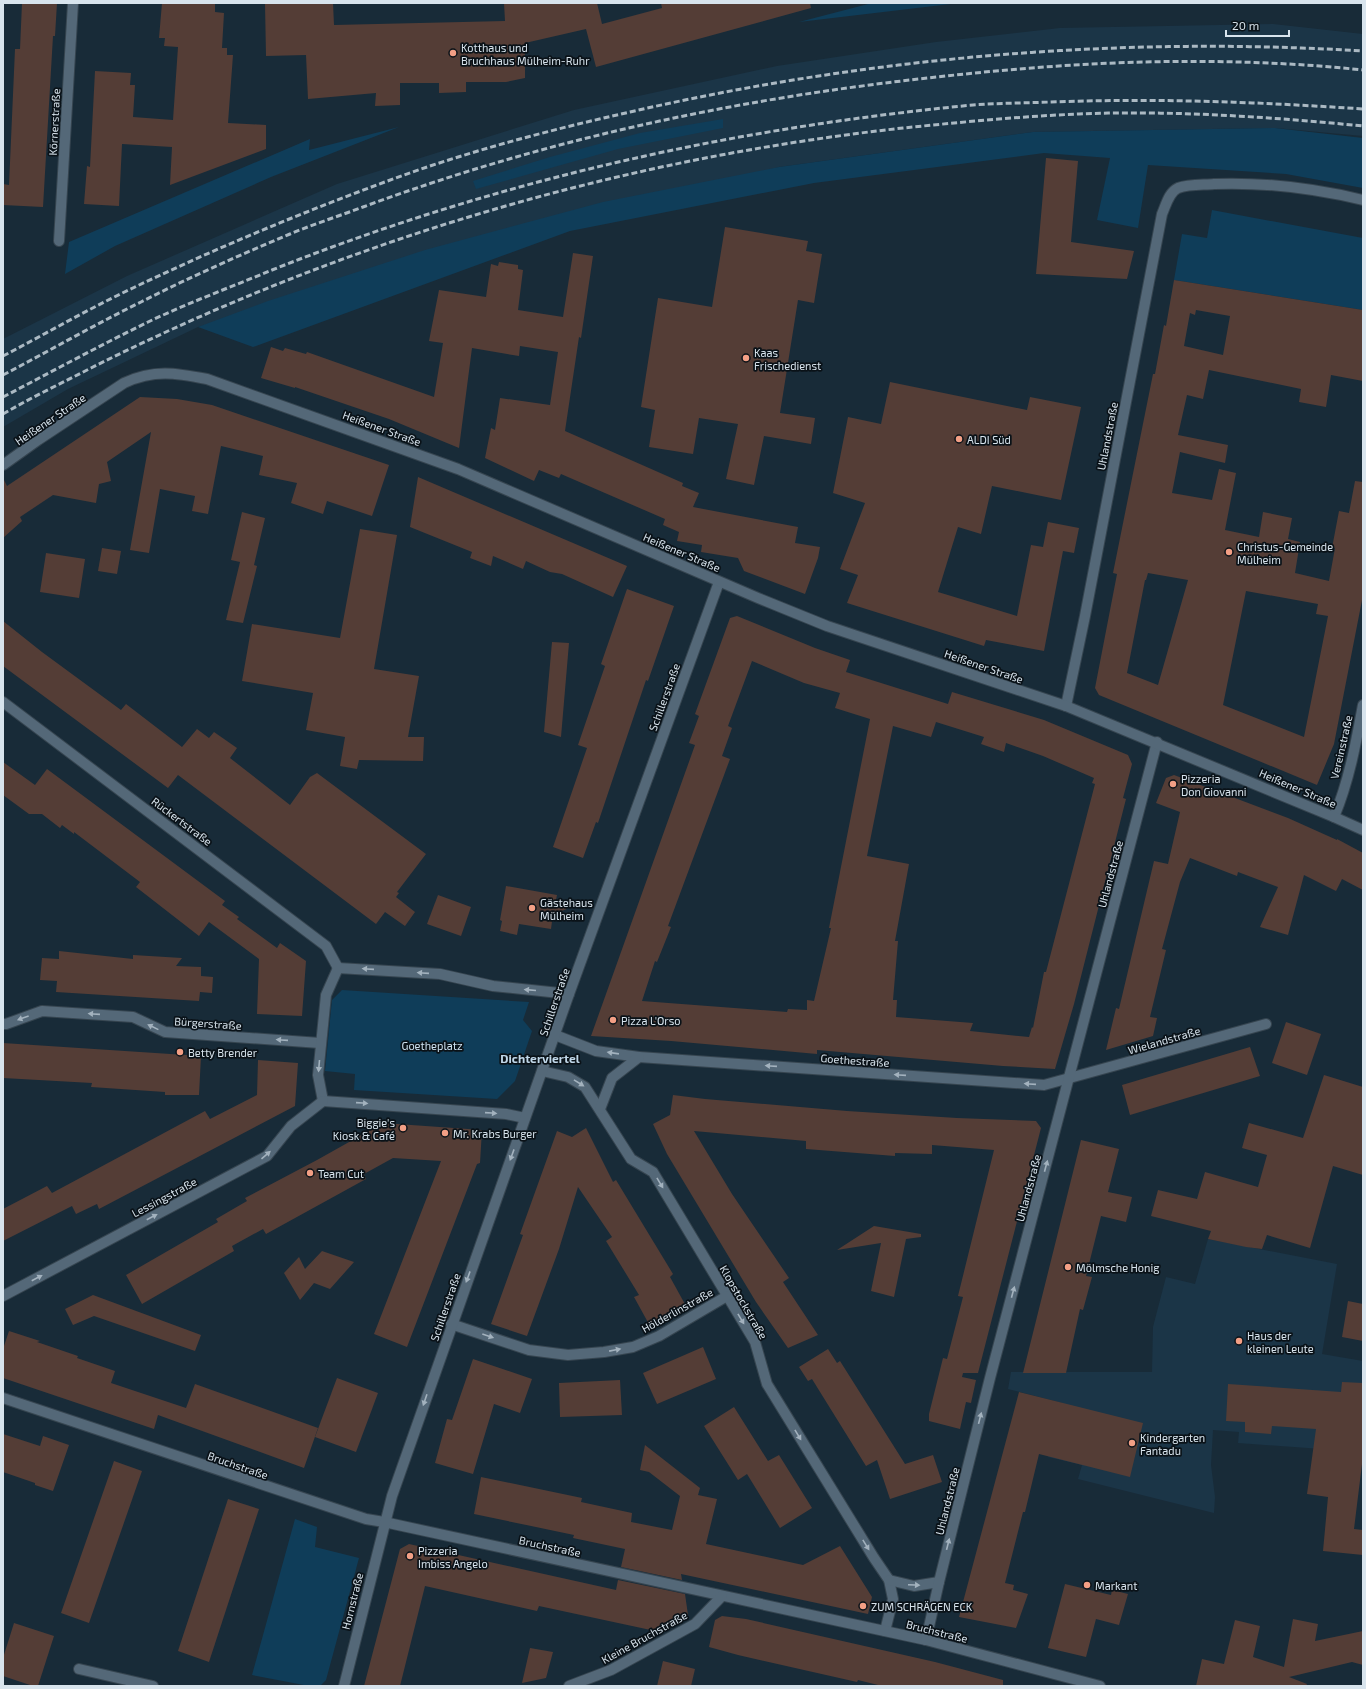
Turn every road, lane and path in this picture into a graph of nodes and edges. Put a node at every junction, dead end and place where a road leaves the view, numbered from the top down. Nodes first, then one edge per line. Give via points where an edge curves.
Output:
1 (73, 3) edge
2 (1363, 200) edge
3 (59, 242) dead end
4 (3, 465) edge
5 (719, 582) junction
6 (3, 702) edge
7 (1363, 705) edge
8 (1066, 706) junction
9 (1157, 742) junction
10 (1334, 817) junction
11 (1363, 830) edge
12 (338, 968) junction
13 (569, 994) junction
14 (3, 1024) edge
15 (1266, 1024) dead end
16 (555, 1035) junction
17 (320, 1043) junction
18 (639, 1057) junction
19 (542, 1071) junction
20 (1068, 1080) junction
21 (323, 1101) junction
22 (600, 1109) junction
23 (525, 1118) junction
24 (3, 1296) edge
25 (727, 1296) junction
26 (451, 1324) junction
27 (3, 1398) edge
28 (384, 1522) junction
29 (889, 1580) junction
30 (939, 1582) junction
31 (722, 1596) junction
32 (885, 1631) junction
33 (926, 1640) junction
34 (79, 1669) dead end
35 (153, 1686) edge
36 (344, 1686) edge
37 (568, 1686) edge
38 (1100, 1686) edge

1 - 3 street, Körnerstraße
2 - 8 street, Uhlandstraße via 1282,185 1231,184 1192,185 1177,189 1168,198 1162,214
4 - 5 street, Heißener Straße via 124,383 139,376 178,373 207,379 425,456
5 - 8 street, Heißener Straße via 827,626
5 - 13 street, Schillerstraße
6 - 12 street, Rückertstraße via 326,946
7 - 10 street, Vereinstraße via 1356,743
8 - 9 street, Heißener Straße
9 - 10 street, Heißener Straße
9 - 20 street, Uhlandstraße
10 - 11 street, Heißener Straße
13 -> 12 street via 493,986 440,974
12 - 17 street via 326,995
13 - 16 street, Schillerstraße
17 -> 14 street, Bürgerstraße via 165,1032 133,1017 42,1011
15 - 20 street, Wielandstraße
18 -> 16 street, Goethestraße via 596,1051
16 - 19 street, Schillerstraße
17 -> 21 street via 318,1075
20 -> 18 street, Goethestraße via 1044,1085
18 - 22 street via 612,1078
19 -> 22 street, Klopstockstraße via 568,1077 585,1087
19 - 23 street, Schillerstraße
30 -> 20 street, Uhlandstraße
21 -> 23 street via 506,1114
24 -> 21 street, Lessingstraße via 267,1156 291,1126
22 -> 25 street, Klopstockstraße via 631,1159 653,1172
23 -> 26 street, Schillerstraße
26 -> 25 street, Hölderlinstraße via 529,1350 568,1355 604,1352 633,1347 659,1336
25 -> 29 street, Klopstockstraße via 755,1342 766,1384
26 -> 28 street, Schillerstraße
27 - 28 street, Bruchstraße via 331,1509 366,1520
28 - 31 street, Bruchstraße
28 - 36 street, Hornstraße
29 -> 30 street via 914,1586
29 - 32 street, Klopstockstraße via 893,1598
30 - 33 street, Uhlandstraße
31 - 32 street, Bruchstraße
31 - 37 street, Kleine Bruchstraße via 695,1624 611,1670
32 - 33 street, Bruchstraße
33 - 38 street, Bruchstraße
34 - 35 street

